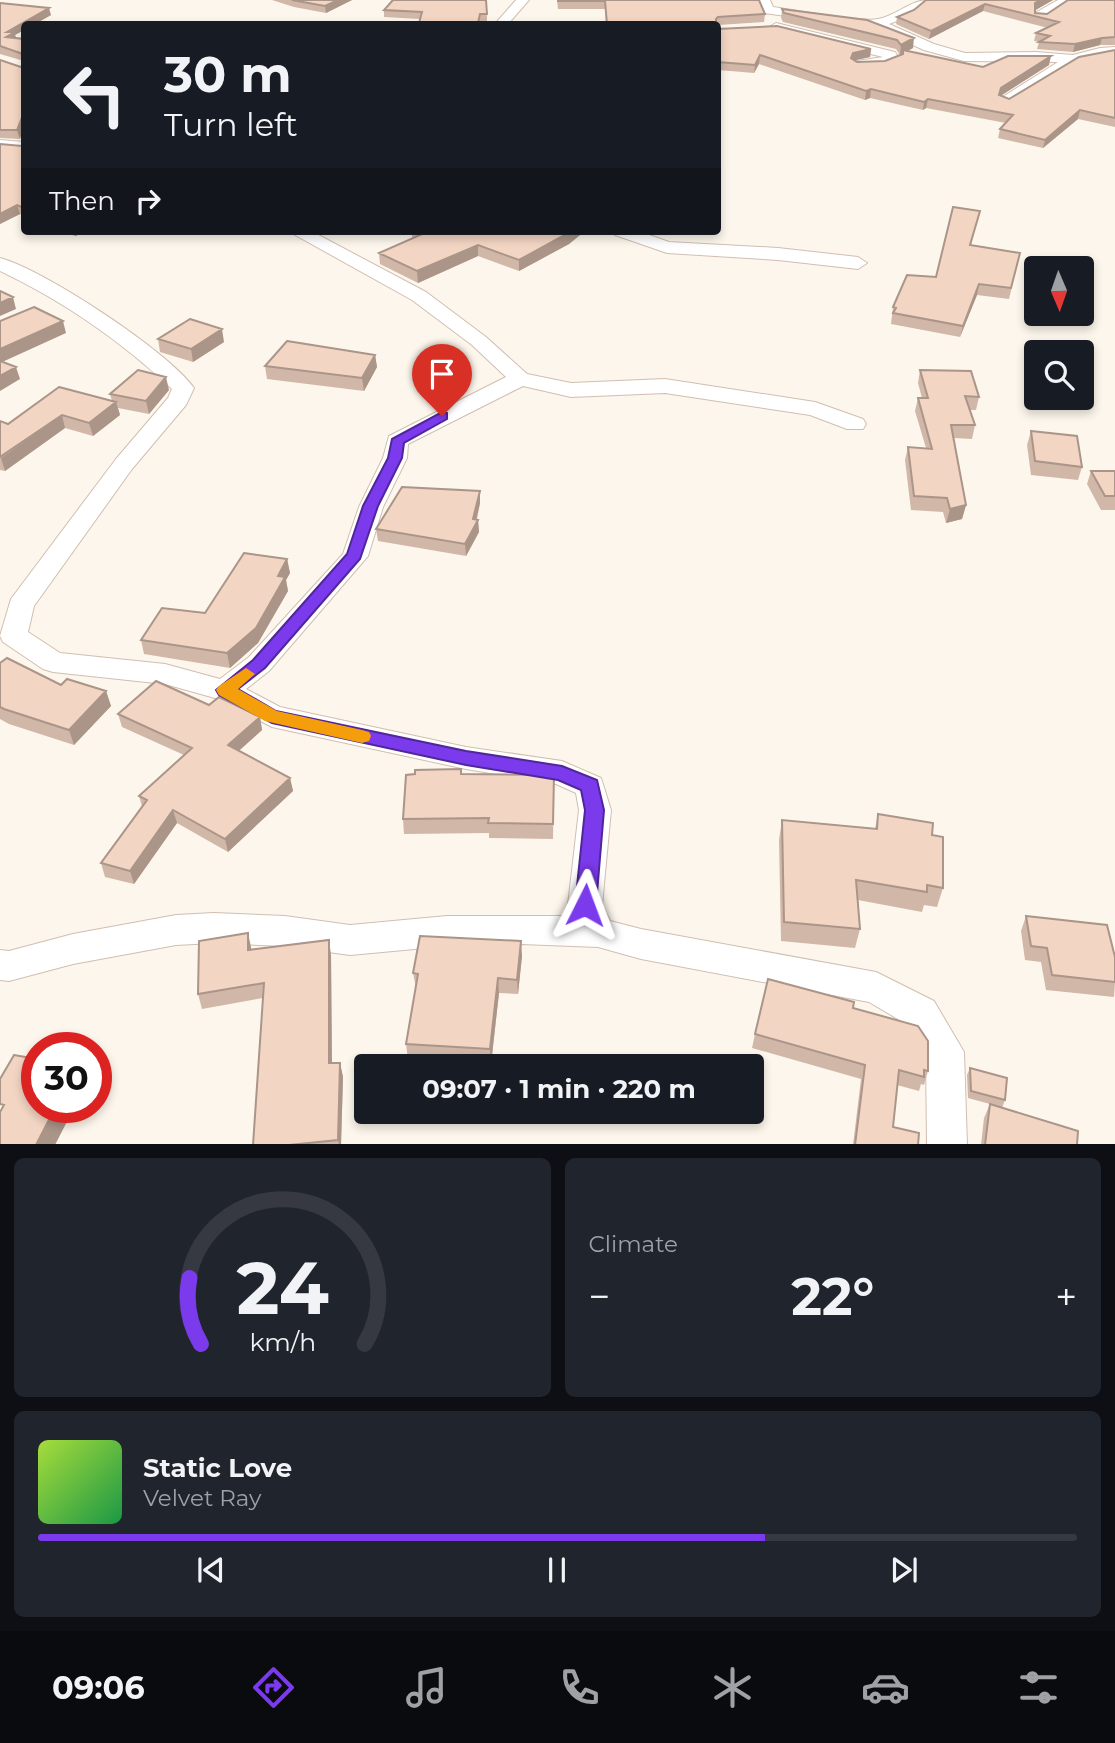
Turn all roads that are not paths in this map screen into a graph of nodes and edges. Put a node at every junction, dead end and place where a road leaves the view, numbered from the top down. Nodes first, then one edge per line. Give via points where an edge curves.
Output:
1 (523, 0) edge
2 (923, 0) edge
3 (1067, 0) edge
4 (766, 5) edge
5 (1040, 16) edge
6 (504, 21) edge
7 (878, 24) junction
8 (1115, 51) edge
9 (1074, 59) junction
10 (859, 65) edge
11 (1006, 101) edge
12 (0, 145) edge
13 (21, 147) edge
14 (305, 235) edge
15 (632, 235) edge
16 (858, 263) dead end
17 (0, 264) edge
18 (520, 379) junction
19 (855, 424) dead end
20 (7, 635) edge
21 (225, 690) junction
22 (598, 932) junction
23 (0, 965) edge
24 (947, 1144) edge

1 - 6 street
2 - 7 street via 908,12
3 - 5 street
4 - 7 street
4 - 10 street via 768,28 804,32 890,55 894,60
7 - 9 street via 964,57
8 - 9 street via 1099,50
9 - 11 street
12 - 13 street
14 - 18 street via 419,296
15 - 16 street via 667,247
17 - 20 street via 29,276 50,304 161,366 183,387 178,400 124,464 20,605
18 - 19 street via 571,390 678,388 815,409
18 - 21 street via 397,442 395,458 371,506 355,556 259,664
20 - 21 street via 53,662 165,674
21 - 22 street via 272,716 466,758 562,773 590,786 595,810 585,905
22 - 23 street via 447,931 350,940 285,931 176,930
22 - 24 street via 876,988 921,1013 945,1052

